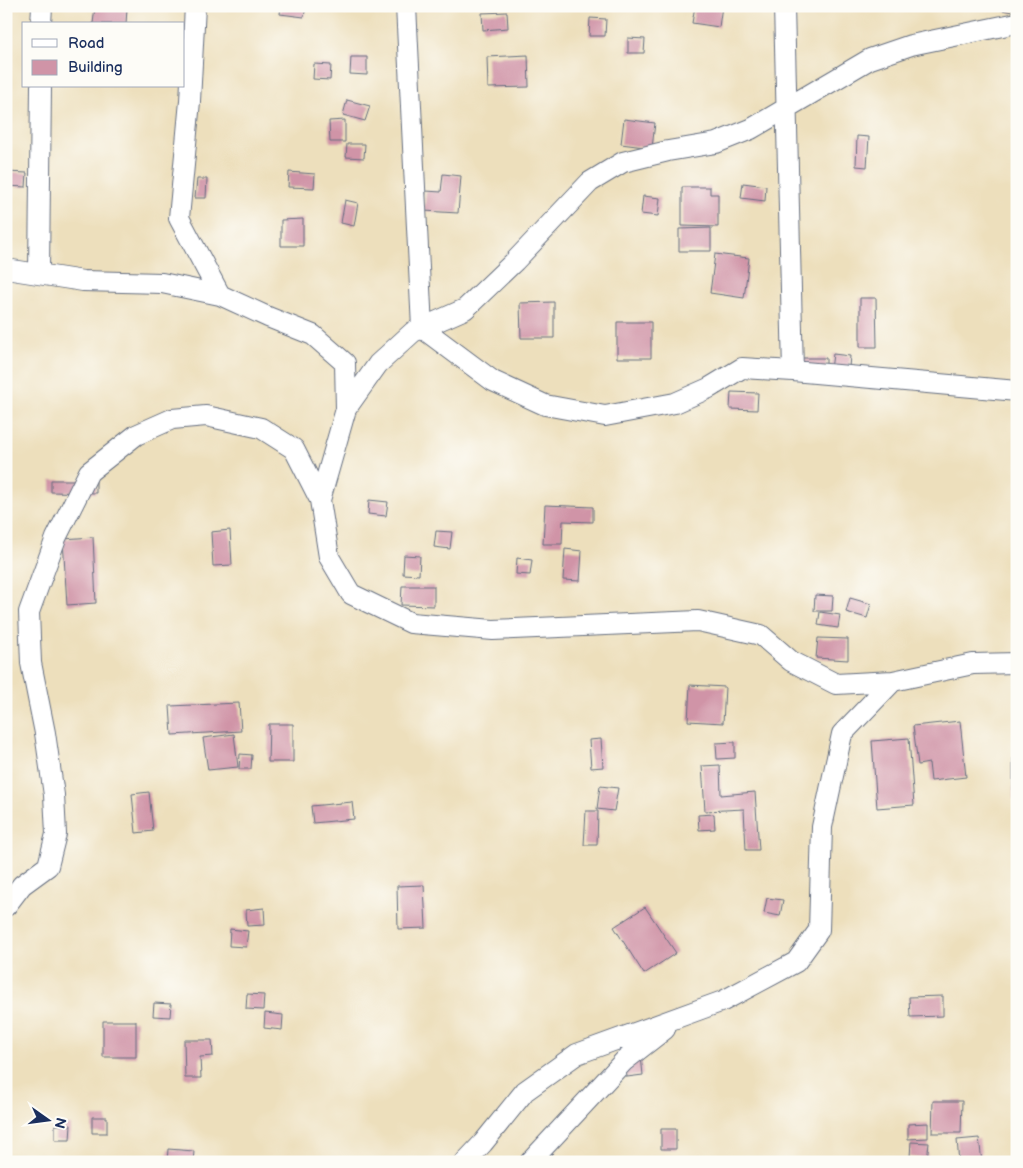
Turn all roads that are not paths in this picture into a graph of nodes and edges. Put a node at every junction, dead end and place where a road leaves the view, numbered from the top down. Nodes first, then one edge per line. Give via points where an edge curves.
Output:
1 (42, 6) edge
2 (195, 6) edge
3 (406, 6) edge
4 (784, 6) edge
5 (41, 22) edge
6 (1017, 23) edge
7 (41, 88) edge
8 (786, 107) junction
9 (6, 269) edge
10 (39, 273) junction
11 (220, 295) junction
12 (422, 328) junction
13 (793, 371) junction
14 (1017, 390) edge
15 (346, 409) junction
16 (320, 500) junction
17 (1017, 663) edge
18 (892, 681) junction
19 (6, 906) edge
20 (680, 1017) junction
21 (465, 1162) edge
22 (530, 1162) edge

1 - 5 street
2 - 11 street via 179,218
3 - 12 street
4 - 8 street
6 - 8 street via 911,45 870,59
7 - 10 street
8 - 12 street via 751,129 716,143 623,162 590,182 465,309
8 - 13 street
9 - 10 street
10 - 11 street via 83,281 162,283
11 - 15 street via 313,335 344,364
12 - 13 street via 493,381 546,405 606,416 675,403 742,368
12 - 15 street via 413,332 378,364
13 - 14 street
15 - 16 street
16 - 18 street via 329,557 351,594 411,623 493,630 698,621 761,635 791,661 836,684
16 - 19 street via 294,449 261,428 206,416 172,419 136,435 89,472 56,538 29,612 31,663 45,733 56,834 48,866 22,885
17 - 18 street via 973,664
18 - 20 street via 842,734 822,827 820,930 796,962 723,1001
20 - 21 street via 577,1054 525,1091
20 - 22 street via 624,1061

